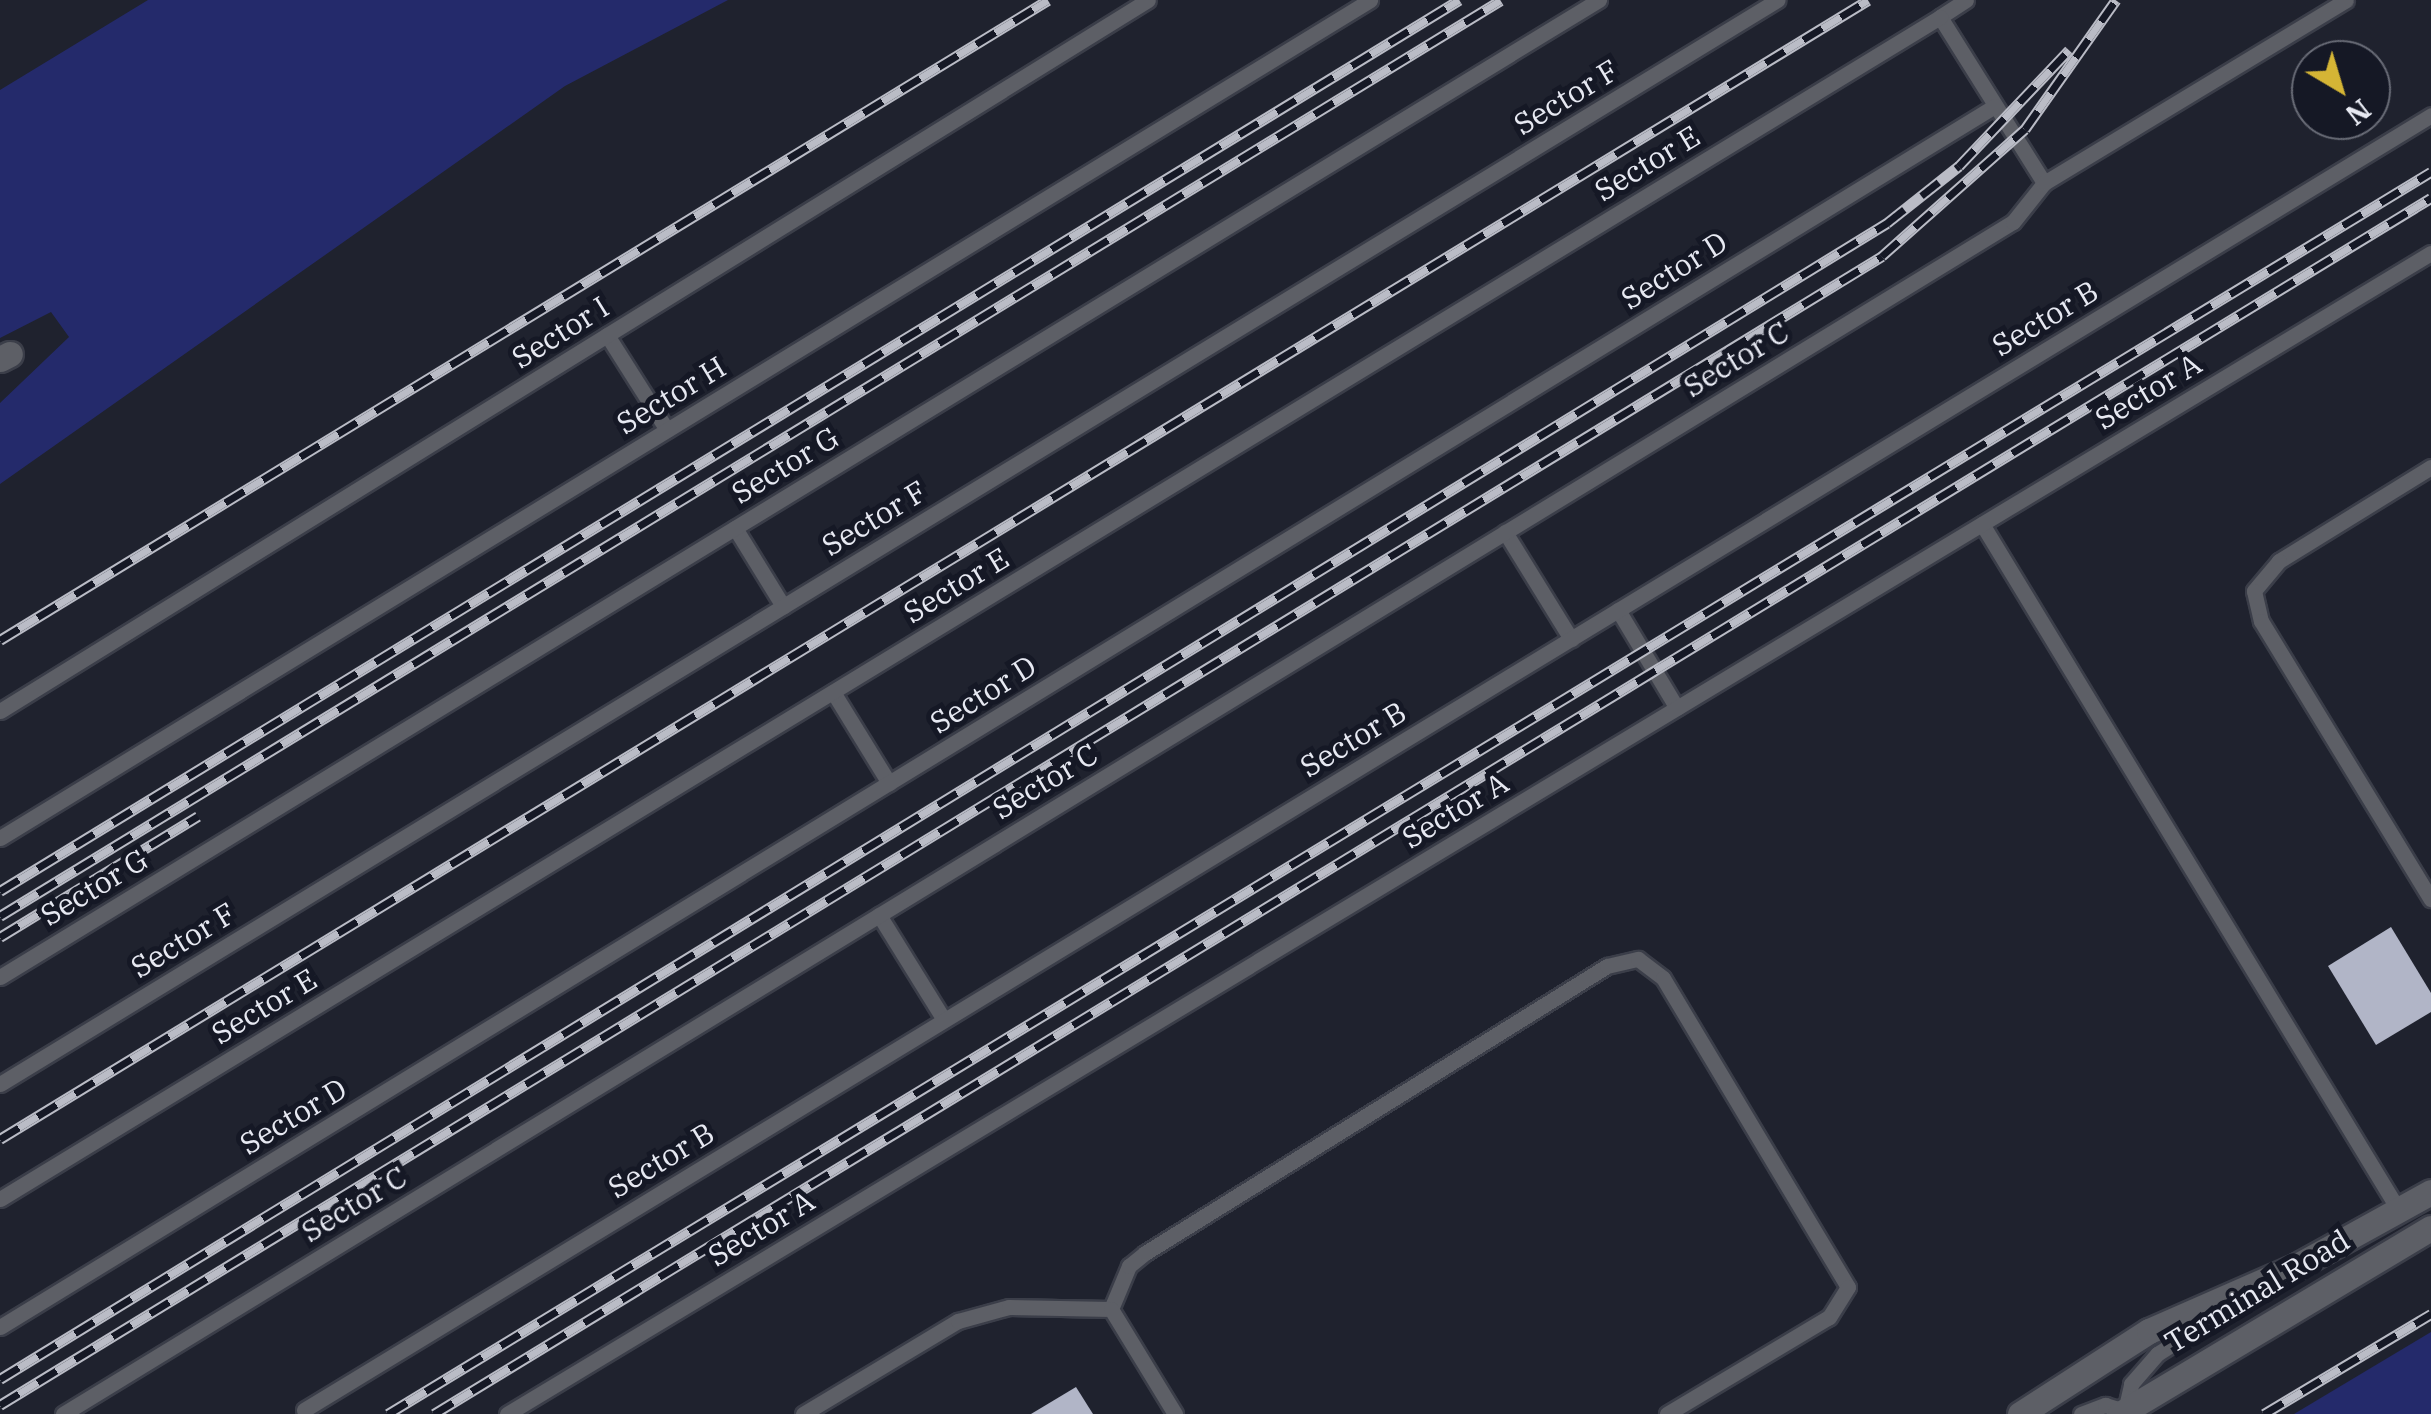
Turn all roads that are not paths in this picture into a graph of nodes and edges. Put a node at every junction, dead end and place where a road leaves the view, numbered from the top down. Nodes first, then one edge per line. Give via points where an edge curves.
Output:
1 (1148, 0) edge
2 (1370, 0) edge
3 (1599, 0) edge
4 (1777, 0) edge
5 (1966, 0) edge
6 (2346, 0) edge
7 (1940, 17) junction
8 (1995, 106) junction
9 (2431, 115) edge
10 (2044, 183) junction
11 (2431, 253) edge
12 (607, 335) junction
13 (667, 430) junction
14 (2431, 467) edge
15 (1982, 524) junction
16 (735, 528) junction
17 (1505, 532) junction
18 (783, 606) junction
19 (1618, 610) junction
20 (1571, 639) junction
21 (833, 692) junction
22 (1677, 708) junction
23 (0, 710) edge
24 (889, 784) junction
25 (0, 838) edge
26 (2431, 899) edge
27 (879, 915) junction
28 (0, 977) edge
29 (944, 1020) junction
30 (0, 1084) edge
31 (2431, 1192) edge
32 (0, 1200) edge
33 (2398, 1209) junction
34 (2431, 1228) edge
35 (2297, 1266) junction
36 (1112, 1309) junction
37 (0, 1328) edge
38 (302, 1413) edge
39 (2124, 1413) edge
40 (63, 1414) edge
41 (507, 1414) edge
42 (803, 1414) edge
43 (1175, 1414) edge
44 (1667, 1414) edge
45 (2020, 1414) edge
46 (2081, 1414) edge

1 - 12 lane, Sector I
2 - 13 lane, Sector H
3 - 16 lane, Sector G
4 - 18 lane, Sector F
5 - 7 lane, Sector E
6 - 10 lane
7 - 8 lane
7 - 21 lane, Sector E
8 - 10 lane
8 - 24 lane, Sector D
9 - 19 lane, Sector B
10 - 17 lane, Sector C via 2013,222
11 - 15 lane, Sector A
12 - 13 lane
12 - 23 lane, Sector I
13 - 25 lane, Sector H
14 - 26 lane via 2279,561 2254,590 2261,621
15 - 22 lane, Sector A
15 - 33 lane
16 - 18 lane
16 - 28 lane, Sector G
17 - 20 lane
17 - 27 lane, Sector C
18 - 30 lane, Sector F
19 - 20 lane, Sector B
19 - 22 lane
20 - 29 lane, Sector B
21 - 24 lane
21 - 32 lane, Sector E
22 - 41 lane, Sector A
24 - 37 lane, Sector D
27 - 29 lane
27 - 40 lane, Sector C
29 - 38 lane, Sector B
31 - 33 street
33 - 35 street
34 - 39 street, Terminal Road
35 - 39 lane via 2157,1354 2131,1384
35 - 45 street via 2149,1331
36 - 42 lane via 985,1309
36 - 43 lane
36 - 44 lane via 1129,1266 1144,1253 1607,966 1638,960 1662,978 1848,1287 1829,1317
39 - 46 lane via 2105,1405

